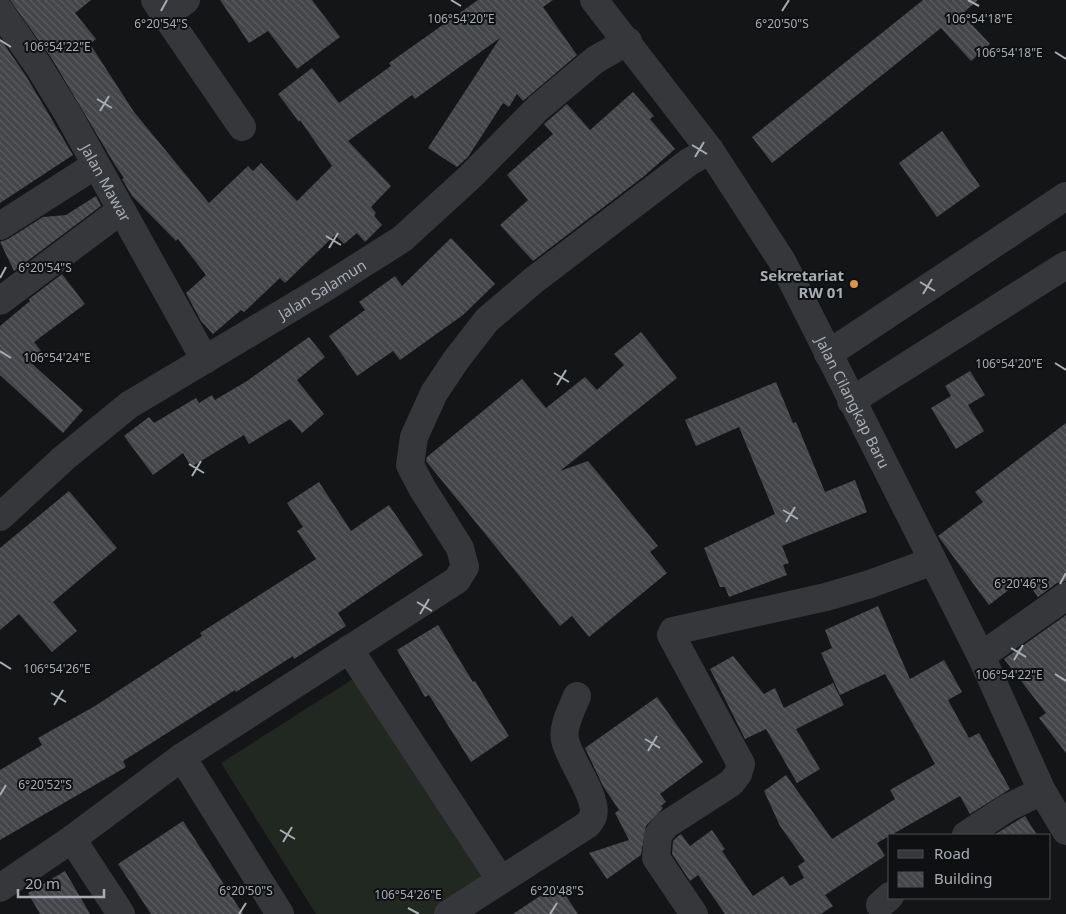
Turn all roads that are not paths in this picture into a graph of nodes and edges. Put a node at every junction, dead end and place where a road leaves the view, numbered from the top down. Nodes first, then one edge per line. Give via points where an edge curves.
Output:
1 (594, 0) edge
2 (168, 5) edge
3 (0, 11) edge
4 (628, 41) junction
5 (242, 126) dead end
6 (710, 150) junction
7 (94, 166) junction
8 (1066, 196) edge
9 (120, 211) junction
10 (0, 226) edge
11 (1066, 265) edge
12 (0, 301) edge
13 (828, 354) junction
14 (205, 360) junction
15 (851, 400) junction
16 (0, 517) edge
17 (933, 561) junction
18 (1066, 596) edge
19 (349, 649) junction
20 (981, 656) junction
21 (577, 696) dead end
22 (182, 757) junction
23 (1042, 791) junction
24 (1066, 831) edge
25 (968, 834) edge
26 (72, 839) junction
27 (500, 879) junction
28 (0, 888) edge
29 (121, 914) edge
30 (280, 914) edge
31 (448, 914) edge
32 (694, 914) edge

1 - 4 street, Jalan Cilangkap Baru
2 - 5 street
3 - 7 street, Jalan Mawar via 39,66
4 - 6 street, Jalan Cilangkap Baru
4 - 14 street, Jalan Salamun via 594,60 538,108 402,239
6 - 13 street, Jalan Cilangkap Baru via 782,261
6 - 19 street via 689,162 534,280 487,320 456,360 434,393 414,437 410,464 460,548 465,567 457,580
7 - 9 street, Jalan Mawar
7 - 10 street
8 - 13 street
9 - 12 street
9 - 14 street, Jalan Mawar
11 - 15 street
13 - 15 street, Jalan Cilangkap Baru
14 - 16 street, Jalan Salamun via 129,405 64,458
15 - 17 street, Jalan Cilangkap Baru
17 - 20 street, Jalan Cilangkap Baru
17 - 32 street via 826,597 673,631 671,635 741,764 731,783 666,825 658,835 656,858
18 - 20 street
19 - 22 street
19 - 27 street
20 - 23 street, Jalan Cilangkap Baru
21 - 27 street via 564,738 594,804 593,816 587,825
22 - 26 street
22 - 30 street
23 - 24 street, Jalan Cilangkap Baru
23 - 25 street via 1007,808
26 - 28 street
26 - 29 street
27 - 31 street

